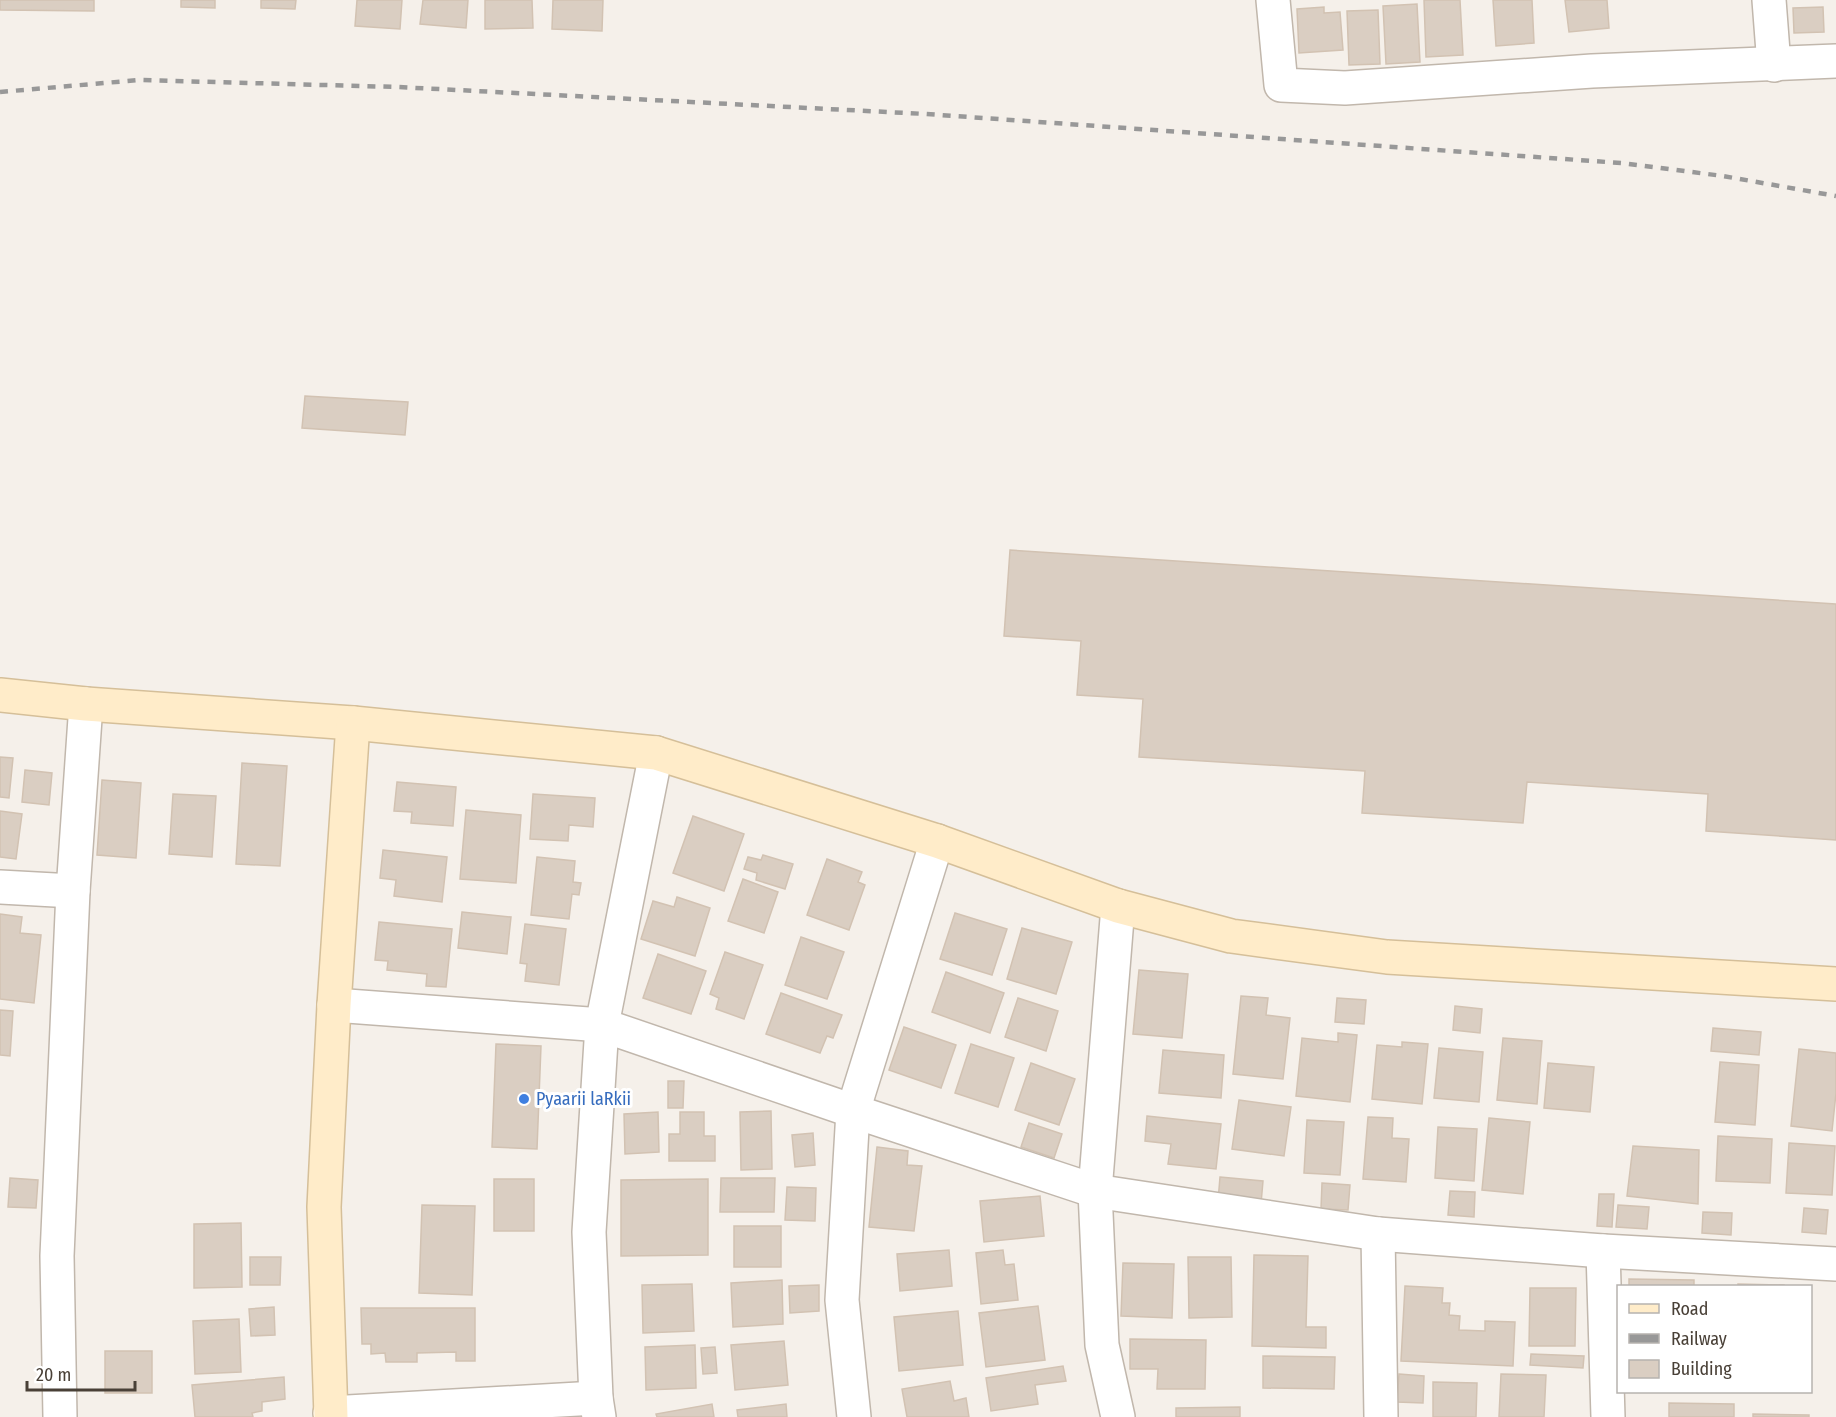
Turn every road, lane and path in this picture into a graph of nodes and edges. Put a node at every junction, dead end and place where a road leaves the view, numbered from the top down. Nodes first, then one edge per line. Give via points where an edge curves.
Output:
1 (1273, 0) edge
2 (1769, 0) edge
3 (1836, 61) edge
4 (1774, 65) junction
5 (0, 695) edge
6 (86, 704) junction
7 (353, 723) junction
8 (656, 753) junction
9 (937, 841) junction
10 (0, 887) edge
11 (74, 891) junction
12 (1118, 906) junction
13 (1836, 984) edge
14 (334, 1005) junction
15 (602, 1025) junction
16 (853, 1112) junction
17 (1095, 1191) junction
18 (1378, 1234) junction
19 (1604, 1251) junction
20 (1836, 1264) edge
21 (598, 1407) edge
22 (330, 1415) edge
23 (60, 1417) edge
24 (854, 1417) edge
25 (1118, 1417) edge
26 (1381, 1417) edge
27 (1608, 1417) edge

1 - 4 street via 1281,85 1346,88 1592,71
2 - 4 street
3 - 4 street
5 - 6 street
6 - 7 street
6 - 11 street
7 - 8 street
7 - 14 street
8 - 9 street
8 - 15 street
9 - 12 street
9 - 16 street
10 - 11 street
11 - 23 street via 57,1256
12 - 13 street via 1231,936 1387,957
12 - 17 street
14 - 15 street
14 - 22 street via 324,1207
15 - 16 street
15 - 21 street via 590,1232
16 - 17 street
16 - 24 street via 842,1300
17 - 18 street
17 - 25 street via 1102,1345
18 - 19 street
18 - 26 street
19 - 20 street
19 - 27 street
21 - 22 street

